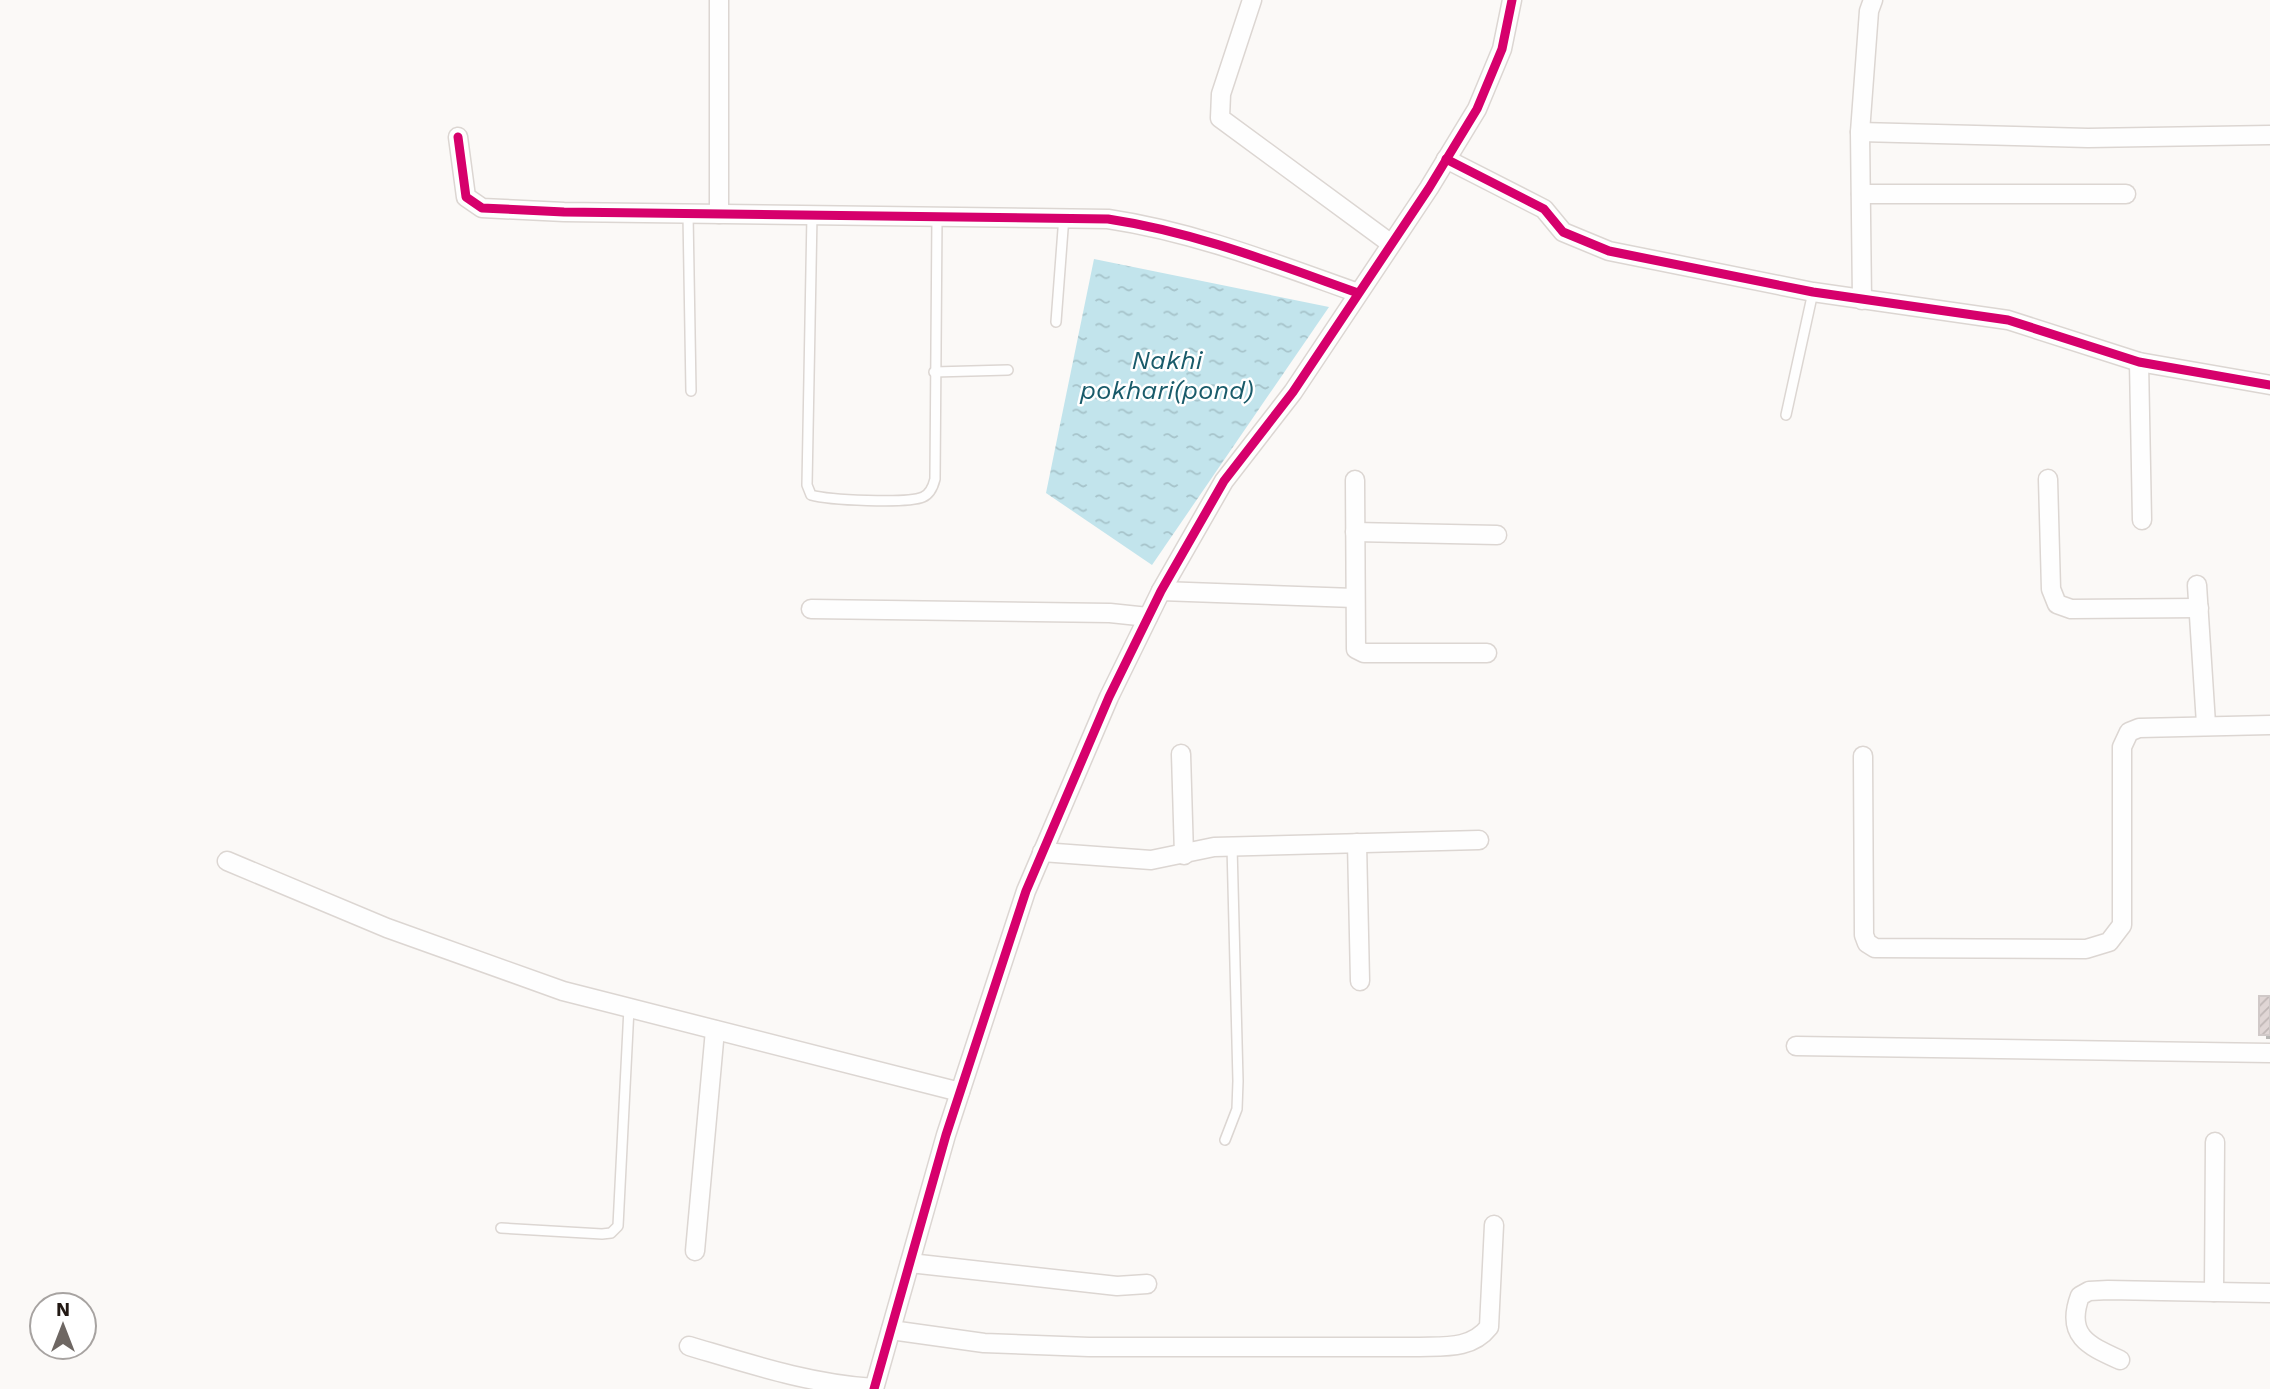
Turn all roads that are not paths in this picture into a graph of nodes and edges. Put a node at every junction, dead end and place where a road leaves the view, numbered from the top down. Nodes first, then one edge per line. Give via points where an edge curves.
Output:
1 (719, 0) edge
2 (1252, 0) edge
3 (1512, 0) edge
4 (1873, 0) edge
5 (1860, 132) junction
6 (2270, 135) edge
7 (458, 137) dead end
8 (1446, 159) junction
9 (1861, 194) junction
10 (2126, 194) dead end
11 (688, 214) junction
12 (719, 214) junction
13 (812, 215) junction
14 (937, 216) junction
15 (1064, 216) junction
16 (1390, 243) junction
17 (1813, 292) junction
18 (1358, 293) junction
19 (1862, 300) junction
20 (1056, 322) dead end
21 (2139, 362) junction
22 (1008, 370) dead end
23 (934, 372) junction
24 (2270, 385) edge
25 (691, 391) dead end
26 (1786, 415) dead end
27 (2048, 479) dead end
28 (1355, 480) dead end
29 (2142, 520) dead end
30 (1355, 532) junction
31 (1497, 535) dead end
32 (2197, 585) dead end
33 (1161, 591) junction
34 (1354, 598) junction
35 (2199, 608) junction
36 (811, 609) dead end
37 (1148, 617) junction
38 (1487, 653) dead end
39 (2206, 724) junction
40 (2270, 725) edge
41 (1181, 754) dead end
42 (1863, 756) dead end
43 (1479, 840) dead end
44 (1357, 843) junction
45 (1232, 846) junction
46 (1042, 852) junction
47 (1184, 855) junction
48 (227, 861) dead end
49 (1360, 981) dead end
50 (629, 1008) junction
51 (715, 1030) junction
52 (1796, 1046) dead end
53 (2270, 1052) edge
54 (960, 1092) junction
55 (1224, 1140) dead end
56 (2214, 1142) dead end
57 (1494, 1225) dead end
58 (501, 1228) dead end
59 (695, 1251) dead end
60 (910, 1264) junction
61 (1147, 1284) dead end
62 (2214, 1292) junction
63 (2270, 1293) edge
64 (891, 1330) junction
65 (689, 1346) dead end
66 (2120, 1360) dead end
67 (874, 1389) edge

1 - 12 street
2 - 16 street via 1222,94 1220,118
3 - 8 street via 1502,49 1477,108
4 - 5 street
5 - 6 street via 2088,138
5 - 9 street
7 - 11 street via 466,197 482,208
8 - 16 street
8 - 17 street via 1544,209 1563,232 1609,251
9 - 10 street
9 - 19 street
11 - 12 street
11 - 25 lane
12 - 13 street
13 - 14 street
13 - 23 lane via 807,462 811,495 898,500 924,497 932,489
14 - 15 street
14 - 23 lane
15 - 18 street via 1149,225
15 - 20 lane
16 - 18 street
17 - 19 street
17 - 26 lane
18 - 33 street via 1293,392 1224,481
19 - 21 street via 2008,320
21 - 24 street
21 - 29 street
22 - 23 lane
27 - 35 street via 2050,589 2057,604 2071,609
28 - 30 street
30 - 31 street
30 - 34 street
32 - 35 street
33 - 34 street
33 - 37 street
34 - 38 street via 1354,639 1356,649 1364,653
35 - 39 street
36 - 37 street
37 - 46 street
39 - 40 street
39 - 42 street via 2139,728 2124,738 2122,925 2109,942 2086,949 1875,948 1867,943
41 - 47 street
43 - 44 street
44 - 45 street
44 - 49 street
45 - 47 street
45 - 55 lane via 1238,1081 1237,1109
46 - 47 street via 1151,860
46 - 54 street
48 - 50 street via 387,928 563,991
50 - 51 street
50 - 58 lane via 618,1226 601,1234
51 - 54 street
51 - 59 street
52 - 53 street
54 - 60 street
56 - 62 street
57 - 64 street via 1489,1327 1480,1339 1468,1344 1090,1347 984,1343
60 - 61 street via 1118,1286
60 - 64 street
62 - 63 street
62 - 66 street via 2108,1290 2080,1296 2080,1338
64 - 67 street
65 - 67 street via 770,1370

